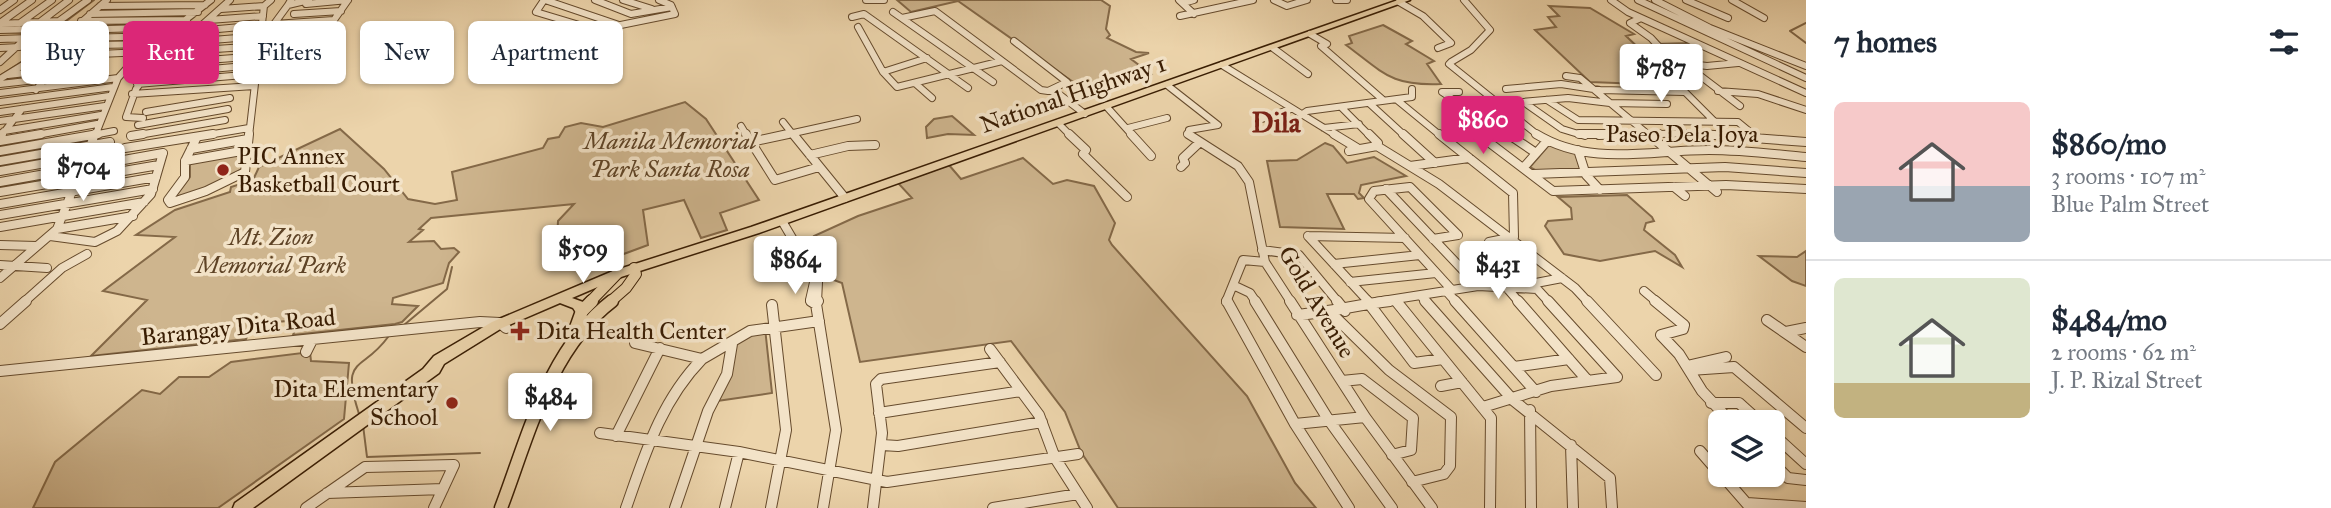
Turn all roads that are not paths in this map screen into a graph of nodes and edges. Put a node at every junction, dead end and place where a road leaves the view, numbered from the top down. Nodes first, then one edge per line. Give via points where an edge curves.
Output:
1 (14, 0) edge
2 (32, 0) edge
3 (52, 0) edge
4 (69, 0) edge
5 (88, 0) edge
6 (107, 0) edge
7 (230, 0) edge
8 (239, 0) edge
9 (271, 0) edge
10 (348, 0) edge
11 (545, 0) edge
12 (569, 0) edge
13 (595, 0) edge
14 (623, 0) edge
15 (659, 0) edge
16 (866, 0) edge
17 (884, 0) edge
18 (1194, 0) edge
19 (1253, 0) edge
20 (1274, 0) edge
21 (1307, 0) edge
22 (1336, 0) edge
23 (1347, 0) edge
24 (1611, 0) edge
25 (1638, 0) edge
26 (1655, 0) edge
27 (1686, 0) edge
28 (1732, 0) edge
29 (1181, 1) edge
30 (1402, 1) edge
31 (1463, 1) edge
32 (208, 2) edge
33 (308, 2) edge
34 (290, 3) edge
35 (100, 6) junction
36 (264, 6) junction
37 (565, 7) junction
38 (672, 7) junction
39 (221, 9) junction
40 (0, 10) edge
41 (654, 10) junction
42 (341, 11) junction
43 (198, 12) junction
44 (893, 12) dead end
45 (90, 13) junction
46 (294, 14) dead end
47 (1194, 14) junction
48 (263, 16) junction
49 (1180, 16) dead end
50 (852, 17) dead end
51 (902, 18) junction
52 (1642, 18) junction
53 (1764, 18) dead end
54 (188, 20) joint
55 (209, 20) joint
56 (334, 20) joint
57 (41, 21) edge
58 (48, 21) edge
59 (81, 21) joint
60 (262, 21) edge
61 (566, 21) edge
62 (607, 21) edge
63 (20, 23) joint
64 (0, 24) edge
65 (623, 26) edge
66 (858, 27) dead end
67 (1710, 28) junction
68 (21, 29) edge
69 (0, 30) edge
70 (325, 32) joint
71 (1702, 32) junction
72 (1310, 34) junction
73 (21, 38) edge
74 (0, 39) edge
75 (1014, 41) dead end
76 (1702, 46) junction
77 (19, 47) joint
78 (1656, 47) junction
79 (0, 48) edge
80 (1273, 48) junction
81 (1438, 48) dead end
82 (927, 58) junction
83 (3, 59) edge
84 (1002, 61) junction
85 (1738, 63) junction
86 (1223, 65) junction
87 (1686, 65) junction
88 (21, 66) edge
89 (1806, 66) edge
90 (973, 69) junction
91 (883, 72) junction
92 (123, 73) edge
93 (1308, 74) dead end
94 (949, 75) junction
95 (21, 76) edge
96 (1566, 76) dead end
97 (118, 78) junction
98 (1806, 78) edge
99 (2, 79) edge
100 (21, 79) edge
101 (109, 79) edge
102 (993, 82) dead end
103 (40, 84) edge
104 (78, 84) edge
105 (137, 84) edge
106 (916, 84) junction
107 (1167, 85) junction
108 (254, 86) joint
109 (113, 87) junction
110 (232, 88) junction
111 (968, 88) dead end
112 (36, 89) junction
113 (1412, 89) dead end
114 (1506, 89) dead end
115 (1594, 89) junction
116 (1048, 91) junction
117 (1718, 91) junction
118 (161, 92) junction
119 (1459, 92) dead end
120 (0, 93) edge
121 (1806, 93) edge
122 (132, 94) junction
123 (109, 96) junction
124 (230, 98) junction
125 (932, 98) dead end
126 (29, 99) junction
127 (1382, 99) dead end
128 (1397, 100) junction
129 (1547, 100) junction
130 (0, 102) edge
131 (1279, 102) junction
132 (1369, 103) junction
133 (1525, 103) junction
134 (1610, 103) junction
135 (1667, 104) dead end
136 (105, 106) junction
137 (1106, 106) junction
138 (1500, 106) junction
139 (1740, 106) dead end
140 (1341, 107) junction
141 (1462, 107) junction
142 (1471, 107) junction
143 (228, 109) junction
144 (1291, 109) junction
145 (21, 110) junction
146 (1806, 110) edge
147 (0, 112) edge
148 (1304, 113) junction
149 (1085, 114) junction
150 (102, 115) junction
151 (143, 118) junction
152 (1167, 118) dead end
153 (1628, 118) junction
154 (857, 119) dead end
155 (13, 120) junction
156 (226, 120) junction
157 (1259, 120) dead end
158 (1713, 120) junction
159 (0, 121) edge
160 (783, 121) dead end
161 (1058, 123) junction
162 (97, 124) junction
163 (1359, 124) junction
164 (741, 126) dead end
165 (250, 128) junction
166 (1128, 128) junction
167 (1324, 128) junction
168 (114, 131) dead end
169 (223, 132) junction
170 (791, 132) junction
171 (94, 134) junction
172 (1646, 134) junction
173 (1, 135) edge
174 (131, 136) junction
175 (197, 137) junction
176 (1757, 137) junction
177 (248, 139) junction
178 (1547, 141) junction
179 (110, 142) dead end
180 (751, 142) junction
181 (1200, 142) junction
182 (1806, 142) edge
183 (89, 145) junction
184 (875, 145) dead end
185 (1377, 146) junction
186 (191, 149) junction
187 (247, 150) junction
188 (1578, 150) junction
189 (0, 151) edge
190 (1666, 151) junction
191 (103, 153) dead end
192 (1536, 153) junction
193 (810, 155) junction
194 (85, 156) junction
195 (1151, 156) dead end
196 (1806, 157) edge
197 (1469, 158) junction
198 (0, 161) edge
199 (185, 161) junction
200 (1435, 163) junction
201 (159, 165) junction
202 (1410, 166) junction
203 (819, 167) junction
204 (1181, 167) dead end
205 (1524, 167) junction
206 (80, 168) junction
207 (1685, 168) junction
208 (0, 171) edge
209 (1585, 173) junction
210 (1806, 173) edge
211 (1533, 174) junction
212 (156, 177) junction
213 (77, 179) junction
214 (0, 182) edge
215 (1747, 185) junction
216 (1709, 186) junction
217 (1674, 187) junction
218 (1638, 188) junction
219 (153, 189) junction
220 (1386, 189) junction
221 (1806, 189) edge
222 (1600, 190) junction
223 (72, 191) junction
224 (0, 192) edge
225 (1717, 192) dead end
226 (1756, 194) dead end
227 (1646, 195) dead end
228 (1685, 196) dead end
229 (1127, 197) dead end
230 (845, 198) junction
231 (144, 202) junction
232 (67, 203) junction
233 (0, 204) edge
234 (0, 215) edge
235 (62, 216) junction
236 (133, 216) junction
237 (782, 221) junction
238 (0, 227) edge
239 (57, 229) junction
240 (50, 236) junction
241 (1405, 238) junction
242 (1433, 239) junction
243 (1511, 239) junction
244 (1489, 242) dead end
245 (0, 245) edge
246 (36, 246) junction
247 (1262, 250) junction
248 (87, 254) dead end
249 (1420, 255) junction
250 (1265, 262) junction
251 (1334, 264) junction
252 (0, 265) edge
253 (14, 266) junction
254 (47, 268) dead end
255 (635, 271) junction
256 (1436, 273) junction
257 (0, 278) edge
258 (1562, 278) junction
259 (613, 279) junction
260 (1350, 282) junction
261 (1536, 283) dead end
262 (1233, 285) junction
263 (1478, 286) junction
264 (1506, 287) junction
265 (1450, 291) junction
266 (1644, 291) dead end
267 (1422, 297) junction
268 (565, 300) junction
269 (1395, 300) junction
270 (1370, 304) junction
271 (772, 305) dead end
272 (582, 311) junction
273 (1345, 311) junction
274 (1330, 312) junction
275 (1297, 315) junction
276 (1767, 320) dead end
277 (819, 321) junction
278 (0, 324) edge
279 (503, 326) junction
280 (775, 327) junction
281 (1806, 328) edge
282 (479, 329) junction
283 (1786, 332) junction
284 (312, 340) junction
285 (635, 343) dead end
286 (732, 344) junction
287 (572, 345) junction
288 (1806, 347) edge
289 (660, 348) junction
290 (990, 349) dead end
291 (306, 352) dead end
292 (1726, 357) dead end
293 (702, 359) junction
294 (1443, 359) junction
295 (1569, 359) junction
296 (1000, 362) junction
297 (1514, 367) junction
298 (1689, 368) junction
299 (0, 371) edge
300 (429, 372) junction
301 (1656, 375) dead end
302 (1342, 381) junction
303 (1588, 381) junction
304 (1462, 382) junction
305 (1441, 386) dead end
306 (1021, 391) junction
307 (1536, 392) junction
308 (1513, 400) junction
309 (1711, 403) junction
310 (1483, 407) junction
311 (1530, 410) junction
312 (1718, 410) edge
313 (1747, 410) edge
314 (373, 411) joint
315 (879, 413) junction
316 (1365, 416) junction
317 (1328, 419) junction
318 (1042, 422) junction
319 (1295, 424) junction
320 (351, 427) joint
321 (1806, 428) edge
322 (600, 433) dead end
323 (616, 436) junction
324 (651, 440) junction
325 (695, 445) junction
326 (882, 445) junction
327 (1571, 445) junction
328 (1785, 445) edge
329 (1700, 451) dead end
330 (739, 452) junction
331 (1078, 454) dead end
332 (1392, 455) junction
333 (1055, 458) junction
334 (781, 460) junction
335 (1708, 460) edge
336 (1806, 464) edge
337 (830, 469) junction
338 (1785, 475) edge
339 (877, 480) junction
340 (1806, 480) edge
341 (1412, 482) junction
342 (1732, 487) edge
343 (443, 489) junction
344 (327, 492) junction
345 (1078, 494) junction
346 (1748, 506) edge
347 (1806, 507) edge
348 (241, 508) edge
349 (306, 508) edge
350 (434, 508) edge
351 (501, 508) edge
352 (626, 508) edge
353 (675, 508) edge
354 (725, 508) edge
355 (771, 508) edge
356 (823, 508) edge
357 (873, 508) edge
358 (993, 508) edge
359 (1087, 508) edge
360 (1349, 508) edge
361 (1392, 508) edge
362 (1432, 508) edge
363 (1490, 508) edge
364 (1531, 508) edge
365 (1573, 508) edge
366 (1612, 508) edge

1 - 40 street
2 - 64 street
3 - 63 street
4 - 57 street
5 - 58 street via 63,19
6 - 35 street
7 - 8 street
7 - 39 street
9 - 36 street
10 - 33 street
10 - 42 street
11 - 37 street
11 - 61 street via 536,12
12 - 37 street
13 - 41 street via 631,14
14 - 41 street
15 - 38 street
16 - 17 street
18 - 29 street
19 - 47 street
20 - 21 street via 1287,6
22 - 23 street
24 - 52 street
25 - 71 street
26 - 67 street
27 - 67 street via 1729,17
28 - 53 street
29 - 47 street
30 - 72 highway, National Highway 1
30 - 81 street via 1451,43
31 - 138 street, Paseo Dela Joya via 1490,30 1449,64
32 - 35 street
32 - 43 street
33 - 34 street
34 - 56 street via 274,24
35 - 45 street
36 - 39 street
36 - 48 street
37 - 62 street
38 - 41 street
38 - 65 street via 675,14 669,18
39 - 55 street
42 - 46 street
42 - 56 street
43 - 45 street
43 - 54 street
44 - 51 street
45 - 59 street
47 - 49 street
48 - 55 street
48 - 60 street
50 - 82 street via 864,14
51 - 84 street via 935,11
51 - 90 street
52 - 76 street
52 - 78 street via 1630,23
54 - 59 street
63 - 64 street
66 - 91 street
67 - 71 street
67 - 89 street
68 - 69 street
70 - 70 street via 287,68 268,70 275,35
71 - 98 street
72 - 80 highway, National Highway 1
72 - 127 street via 1327,44 1321,46
73 - 74 street
75 - 116 street via 1068,80
76 - 78 street
76 - 85 street
77 - 79 street
77 - 83 street
78 - 87 street via 1673,62
80 - 86 highway, National Highway 1
80 - 93 street
82 - 91 street
82 - 94 street
84 - 90 street
84 - 116 street
85 - 87 street
85 - 121 street
86 - 107 highway, National Highway 1
86 - 131 street
87 - 117 street
88 - 99 street
90 - 94 street
90 - 102 street
91 - 106 street via 897,87
92 - 97 street
94 - 106 street
94 - 111 street
95 - 99 street
96 - 115 street via 1580,78
97 - 101 street
97 - 109 street
99 - 100 street
103 - 112 street
104 - 112 street
105 - 122 street
106 - 125 street
107 - 137 highway, National Highway 1
107 - 181 street via 1218,125 1188,132
108 - 110 street
108 - 165 street
109 - 123 street
109 - 126 street
110 - 118 street
110 - 124 street
112 - 120 street
112 - 126 street
113 - 128 street via 1412,97
114 - 115 street via 1561,84
115 - 134 street
115 - 158 street via 1685,92
116 - 149 street
117 - 139 street
117 - 146 street via 1758,94
118 - 122 street
118 - 151 street
119 - 141 street via 1442,92
122 - 151 street via 126,117
123 - 136 street
123 - 145 street
124 - 143 street
124 - 151 street
126 - 130 street
126 - 145 street
128 - 132 street
128 - 197 street
129 - 133 street
129 - 134 street
129 - 153 street via 1578,120
131 - 144 street
131 - 148 street
132 - 140 street
132 - 200 street
133 - 138 street
133 - 172 street via 1556,126 1580,135
134 - 135 street
134 - 153 street
136 - 150 street
136 - 155 street
137 - 149 highway, National Highway 1
137 - 166 street
138 - 142 street
138 - 178 street, Paseo Dela Joya
140 - 148 street
140 - 163 street
141 - 142 street
141 - 205 street via 1457,112 1464,123
142 - 192 street
143 - 151 street
143 - 156 street
144 - 148 street
144 - 157 street
145 - 147 street
145 - 155 street
148 - 167 street
149 - 161 highway, National Highway 1
150 - 162 street
150 - 173 street
151 - 174 street
152 - 166 street
153 - 158 street
153 - 172 street
154 - 170 street
155 - 159 street
155 - 173 street
156 - 169 street
156 - 174 street
158 - 176 street via 1738,122
160 - 170 street
161 - 229 street via 1086,150 1082,154
161 - 230 highway, National Highway 1
162 - 171 street
162 - 173 street
163 - 167 street
163 - 185 street
164 - 180 street
165 - 169 street
165 - 177 street
166 - 195 street
167 - 185 street via 1353,149
168 - 171 street
169 - 175 street
170 - 180 street
170 - 193 street
171 - 183 street
171 - 189 street
172 - 176 street
172 - 190 street
174 - 175 street via 125,148
175 - 186 street
176 - 182 street
177 - 186 street
177 - 187 street
178 - 188 street, Paseo Dela Joya
178 - 192 street
179 - 183 street
180 - 203 street via 775,180
181 - 204 street via 1183,158
181 - 247 street, Gold Avenue via 1248,177
183 - 194 street
183 - 198 street
184 - 193 street
185 - 202 street
186 - 199 street
187 - 199 street
187 - 199 street via 241,175 169,202 185,177
188 - 190 street, Paseo Dela Joya
188 - 209 street
190 - 196 street, Paseo Dela Joya
190 - 207 street
191 - 194 street
192 - 205 street
193 - 203 street
194 - 206 street
194 - 208 street
197 - 200 street
197 - 243 street via 1513,193 1515,234
200 - 202 street
201 - 206 street via 163,153
201 - 212 street
201 - 213 street
202 - 243 street
203 - 230 street
205 - 211 street
206 - 213 street
206 - 214 street
207 - 209 street
207 - 210 street
207 - 216 street
209 - 211 street
209 - 222 street
211 - 222 street via 1553,191
212 - 219 street
212 - 223 street
213 - 223 street
213 - 224 street
215 - 216 street
215 - 221 street
215 - 226 street
216 - 217 street
216 - 225 street
217 - 218 street
217 - 228 street
218 - 222 street
218 - 227 street
219 - 231 street
219 - 232 street
220 - 241 street via 1374,191 1369,199
220 - 242 street
220 - 242 street via 1410,187 1458,235
223 - 232 street
223 - 233 street
230 - 237 highway, National Highway 1
231 - 235 street
231 - 236 street
232 - 234 street
232 - 235 street
235 - 238 street
235 - 239 street
236 - 239 street
236 - 240 street via 95,242
237 - 255 highway, National Highway 1 via 743,238
237 - 277 street via 815,278 810,300 816,304
239 - 240 street
240 - 246 street
241 - 249 street
241 - 251 street via 1308,236
242 - 263 street
243 - 244 street
243 - 258 street
245 - 246 street
246 - 253 street
247 - 250 street, Gold Avenue
247 - 273 street via 1299,255
248 - 278 street via 62,268
249 - 251 street
249 - 256 street
250 - 262 street via 1243,260
250 - 275 street, Gold Avenue
251 - 260 street
252 - 253 street
253 - 254 street
253 - 257 street
255 - 259 highway, National Highway 1
255 - 287 main road via 632,282 596,312
256 - 260 street
256 - 265 street
258 - 261 street
258 - 301 street
259 - 268 highway, National Highway 1
259 - 272 main road
259 - 279 highway, National Highway 1
260 - 270 street
262 - 317 street via 1250,293
262 - 319 street via 1226,303
263 - 264 street
263 - 265 street
264 - 295 street
264 - 303 street via 1537,289 1616,377
265 - 267 street
265 - 297 street
266 - 298 street via 1684,326 1661,335
267 - 269 street
267 - 308 street
268 - 272 highway
268 - 279 highway, National Highway 1
269 - 270 street
269 - 294 street
270 - 273 street
270 - 294 street via 1414,363
271 - 280 street
272 - 287 main road
273 - 274 street
274 - 275 street
274 - 341 street via 1389,370 1451,417 1450,466 1444,474
275 - 302 street, Gold Avenue
276 - 283 street
277 - 280 street
277 - 337 street via 836,430
279 - 282 highway, National Highway 1
279 - 300 highway, National Highway 1
280 - 286 street via 750,331
280 - 334 street via 786,430
281 - 283 street
282 - 284 street, Barangay Dita Road via 407,330
282 - 300 highway, National Highway 1
283 - 288 street
284 - 291 street
284 - 299 street, Barangay Dita Road
285 - 289 street
286 - 293 street
286 - 325 street via 727,373
287 - 351 main road
289 - 293 street
289 - 323 street
290 - 296 street
292 - 298 street
293 - 324 street via 667,401
294 - 304 street
295 - 297 street
295 - 303 street
296 - 306 street
296 - 315 street via 881,379 874,389
297 - 307 street
298 - 309 street
298 - 321 street via 1734,367
300 - 314 highway, National Highway 1
302 - 316 street, Gold Avenue
302 - 332 street via 1362,379 1413,418 1411,450
303 - 307 street
304 - 305 street
304 - 310 street
306 - 315 street
306 - 318 street
307 - 308 street
308 - 310 street
308 - 311 street
309 - 312 street
309 - 313 street via 1739,403
310 - 363 street via 1490,418
311 - 327 street
311 - 364 street
314 - 320 highway, National Highway 1
315 - 326 street
316 - 317 street
316 - 332 street, Gold Avenue
317 - 319 street
317 - 361 street
318 - 326 street
318 - 333 street
319 - 360 street
320 - 348 highway, National Highway 1
322 - 323 street
323 - 324 street
324 - 325 street
324 - 352 street
325 - 330 street
325 - 353 street
326 - 339 street
327 - 365 street
327 - 366 street via 1609,478
328 - 336 street
329 - 335 street
330 - 334 street
330 - 354 street
331 - 333 street
332 - 341 street, Gold Avenue
333 - 339 street via 913,481
333 - 345 street
334 - 337 street
334 - 355 street
337 - 339 street
337 - 356 street
338 - 340 street
339 - 357 street
341 - 362 street, Gold Avenue
342 - 346 street
343 - 344 street
343 - 344 street via 454,465 365,467
343 - 350 street
344 - 349 street
345 - 358 street
345 - 359 street
346 - 347 street

